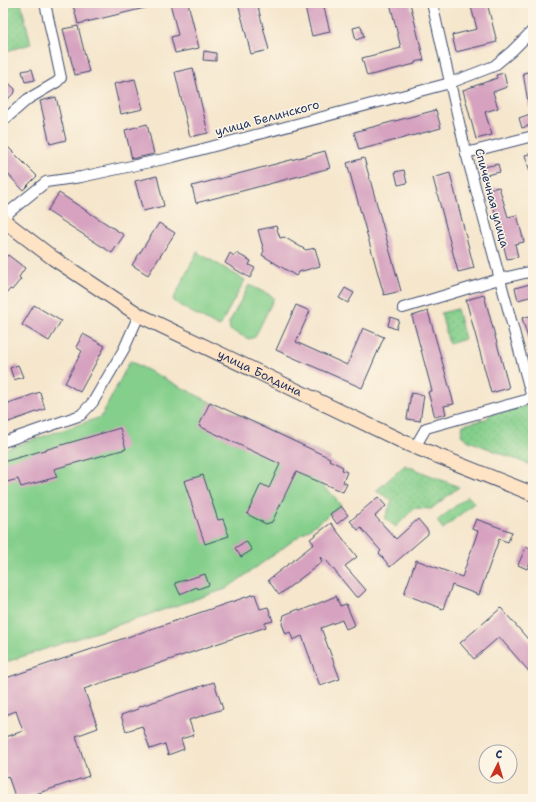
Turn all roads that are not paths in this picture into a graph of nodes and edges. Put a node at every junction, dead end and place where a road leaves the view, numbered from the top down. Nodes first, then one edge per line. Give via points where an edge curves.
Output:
1 (44, 3) edge
2 (432, 3) edge
3 (533, 30) edge
4 (450, 83) junction
5 (3, 121) edge
6 (533, 136) edge
7 (466, 153) junction
8 (3, 217) edge
9 (3, 220) edge
10 (533, 271) edge
11 (499, 279) junction
12 (402, 308) dead end
13 (139, 315) junction
14 (532, 398) edge
15 (3, 442) edge
16 (415, 447) junction
17 (533, 494) edge

1 - 5 street via 61,78 28,99
2 - 4 street, Спичечная улица
3 - 4 street, улица Белинского via 494,66
4 - 7 street, Спичечная улица
4 - 8 street, улица Белинского via 173,157 46,182
6 - 7 street
7 - 11 street, Спичечная улица
9 - 13 main road, улица Болдина via 53,258
10 - 11 street
11 - 12 street
11 - 14 street, Спичечная улица
13 - 15 street via 124,349 97,395 81,415
13 - 16 main road, улица Болдина
14 - 16 street via 426,428
16 - 17 main road, улица Болдина

